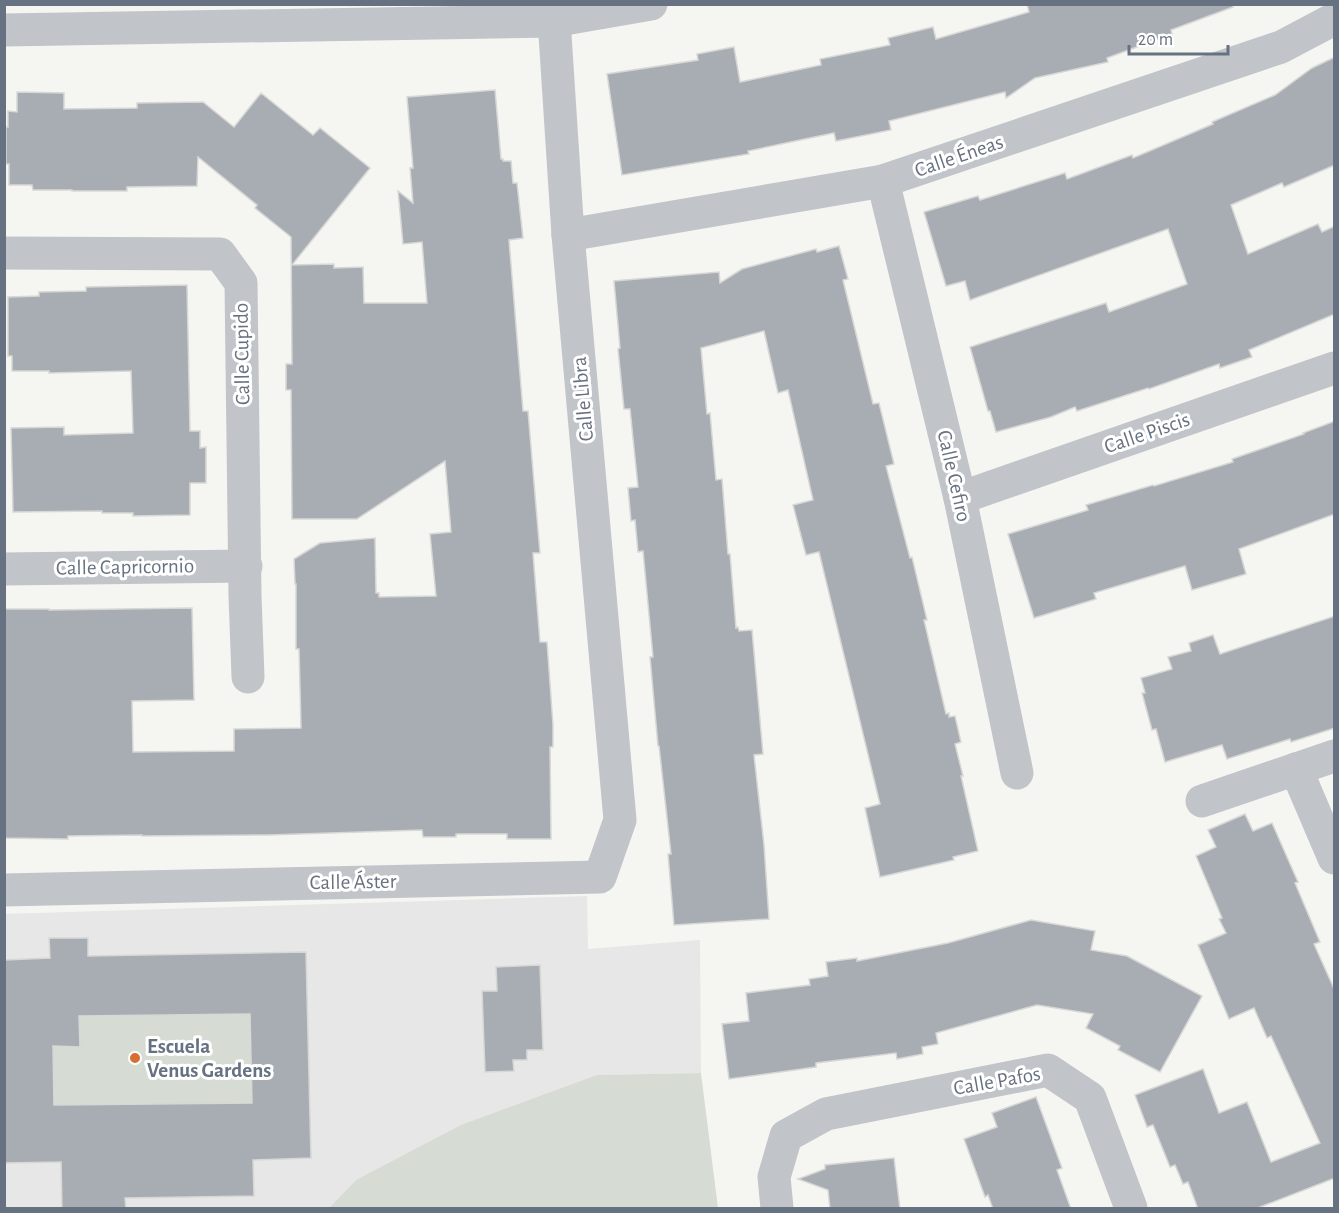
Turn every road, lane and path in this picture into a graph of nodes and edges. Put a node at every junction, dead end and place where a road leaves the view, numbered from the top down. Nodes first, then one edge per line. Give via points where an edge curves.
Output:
1 (651, 4) edge
2 (553, 13) edge
3 (1335, 19) edge
4 (4, 30) edge
5 (883, 181) junction
6 (568, 235) junction
7 (4, 253) edge
8 (1335, 368) edge
9 (960, 498) junction
10 (246, 566) junction
11 (4, 569) edge
12 (248, 677) dead end
13 (1335, 756) edge
14 (1296, 770) junction
15 (1017, 772) dead end
16 (617, 777) joint
17 (1202, 801) dead end
18 (1335, 858) edge
19 (4, 890) edge
20 (777, 1209) edge
21 (1131, 1209) edge

1 - 2 street
2 - 4 street
2 - 6 street, Calle Libra
3 - 5 street, Calle Éneas via 1281,47
5 - 6 street, Calle Éneas
5 - 9 street, Calle Cefiro
6 - 16 street, Calle Libra
7 - 10 street, Calle Cupido via 220,254 241,283
8 - 9 street, Calle Piscis
9 - 15 street, Calle Cefiro
10 - 11 street, Calle Capricornio
10 - 12 street, Calle Cupido
13 - 14 street
14 - 17 street
14 - 18 street
16 - 19 street, Calle Áster via 620,820 600,877
20 - 21 street, Calle Pafos via 774,1177 786,1136 826,1114 1048,1070 1090,1098

